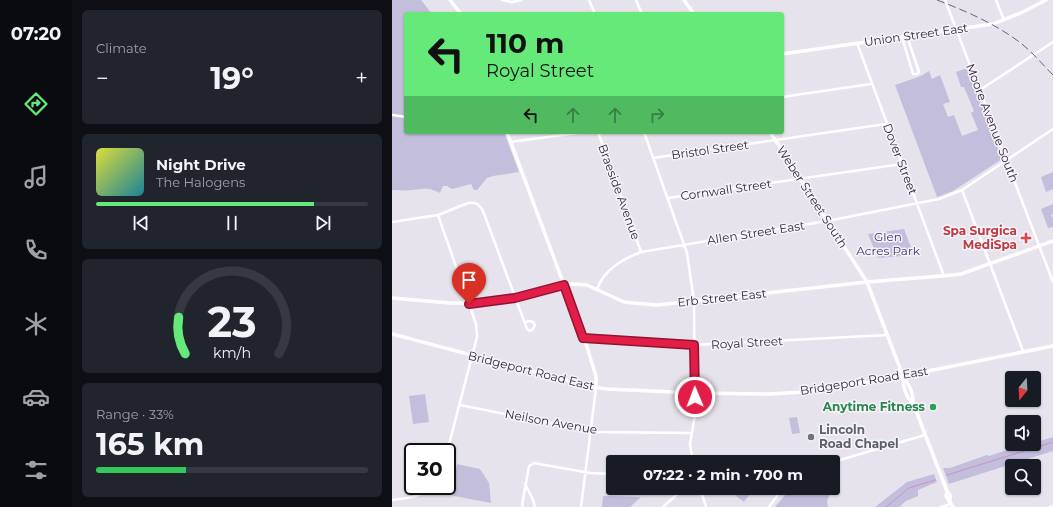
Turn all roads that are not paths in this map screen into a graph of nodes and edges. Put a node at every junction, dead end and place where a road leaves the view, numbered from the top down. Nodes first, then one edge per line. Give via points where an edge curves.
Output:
1 (450, 0) edge
2 (502, 0) edge
3 (521, 0) edge
4 (589, 0) edge
5 (636, 0) edge
6 (684, 0) edge
7 (945, 0) edge
8 (996, 0) edge
9 (1046, 0) edge
10 (459, 12) edge
11 (594, 12) edge
12 (641, 12) edge
13 (693, 12) edge
14 (1004, 20) junction
15 (956, 29) junction
16 (907, 36) junction
17 (902, 37) junction
18 (1053, 42) edge
19 (856, 43) junction
20 (784, 54) edge
21 (871, 84) junction
22 (980, 90) junction
23 (784, 97) edge
24 (392, 115) edge
25 (404, 117) edge
26 (886, 124) junction
27 (1053, 129) edge
28 (508, 134) edge
29 (570, 134) edge
30 (599, 134) edge
31 (645, 134) edge
32 (771, 134) edge
33 (775, 140) junction
34 (510, 142) junction
35 (653, 158) junction
36 (1006, 160) junction
37 (902, 164) junction
38 (800, 178) junction
39 (962, 190) junction
40 (668, 198) junction
41 (917, 204) junction
42 (438, 215) junction
43 (827, 221) junction
44 (392, 222) edge
45 (1053, 241) edge
46 (685, 245) junction
47 (1039, 246) junction
48 (641, 252) junction
49 (990, 263) junction
50 (944, 276) junction
51 (867, 282) junction
52 (1053, 282) edge
53 (564, 285) junction
54 (597, 289) junction
55 (392, 298) edge
56 (515, 298) junction
57 (694, 301) junction
58 (469, 304) junction
59 (525, 322) dead end
60 (392, 334) edge
61 (887, 335) junction
62 (583, 338) junction
63 (694, 345) junction
64 (1053, 346) edge
65 (1023, 352) junction
66 (472, 356) junction
67 (903, 376) junction
68 (596, 388) junction
69 (695, 393) junction
70 (460, 405) junction
71 (591, 431) junction
72 (691, 433) junction
73 (925, 435) junction
74 (449, 443) edge
75 (692, 455) edge
76 (840, 460) edge
77 (585, 473) junction
78 (606, 474) edge
79 (525, 484) junction
80 (420, 495) edge
81 (676, 495) edge
82 (702, 495) edge
83 (777, 495) edge
84 (392, 500) edge
85 (951, 504) edge
86 (523, 507) edge
87 (535, 507) edge
88 (581, 507) edge
89 (663, 507) edge
90 (706, 507) edge
91 (768, 507) edge
92 (941, 507) edge

1 - 10 main road
2 - 3 street
4 - 11 street
5 - 12 street
6 - 13 main road
7 - 15 street, Moore Avenue South
8 - 14 street
9 - 14 main road, Union Street East
14 - 15 main road, Union Street East
15 - 16 main road, Union Street East
15 - 22 street, Moore Avenue South
16 - 17 main road, Union Street East
16 - 17 street via 919,72 917,74 914,74
17 - 19 main road, Union Street East
18 - 22 street
19 - 20 main road, Union Street East
19 - 21 street, Dover Street
21 - 23 street
21 - 26 street, Dover Street
22 - 36 street, Moore Avenue South
24 - 25 street
26 - 33 street, Bristol Street
26 - 37 street, Dover Street
27 - 36 street, Allen Street East
28 - 34 main road
29 - 34 street
30 - 48 street, Braeside Avenue
31 - 35 street
32 - 33 main road, Weber Street South
33 - 35 street, Bristol Street
33 - 38 main road, Weber Street South
34 - 53 main road
35 - 40 street
36 - 39 street, Allen Street East
36 - 47 street, Moore Avenue South
37 - 38 street, Cornwall Street
37 - 41 street, Dover Street
38 - 40 street, Cornwall Street
38 - 43 main road, Weber Street South
39 - 41 street, Allen Street East
39 - 49 street
40 - 46 street
41 - 43 street, Allen Street East
41 - 50 street, Dover Street
42 - 44 street
42 - 56 street via 468,204 479,205
42 - 58 street
43 - 46 street, Allen Street East
43 - 51 main road, Weber Street South
45 - 47 main road, Erb Street East
46 - 48 street, Allen Street East
46 - 57 street
47 - 49 main road, Erb Street East
47 - 52 street, Moore Avenue South
48 - 54 street, Allen Street East via 612,267
49 - 50 main road, Erb Street East via 961,274
49 - 65 street
50 - 51 main road, Erb Street East
51 - 57 main road, Erb Street East
51 - 61 main road, Weber Street South
53 - 54 main road, Erb Street East via 581,284
53 - 56 main road, Erb Street East
53 - 62 main road
54 - 57 main road, Erb Street East via 633,304 657,305
55 - 58 main road, Erb Street East
56 - 58 main road, Erb Street East
56 - 59 street
57 - 63 street
58 - 66 street via 476,324 477,337
60 - 66 main road, Bridgeport Road East
61 - 63 street, Royal Street
61 - 67 main road, Weber Street South
62 - 63 street, Royal Street
62 - 68 main road via 596,376
63 - 69 street
64 - 65 main road, Bridgeport Road East
65 - 67 main road, Bridgeport Road East
66 - 68 main road, Bridgeport Road East
66 - 70 street
67 - 69 main road, Bridgeport Road East via 804,392
67 - 73 main road, Weber Street South via 907,381
68 - 69 main road, Bridgeport Road East
68 - 71 street
69 - 72 street via 695,416
70 - 71 street, Neilson Avenue
70 - 74 street
71 - 72 street, Neilson Avenue
71 - 77 street
72 - 75 street
73 - 76 street
73 - 85 main road, Weber Street South
77 - 78 street
77 - 79 street via 534,463 529,466
77 - 88 street
79 - 86 street
79 - 87 street
80 - 84 street
81 - 89 street
82 - 90 street
83 - 91 street
85 - 92 street

